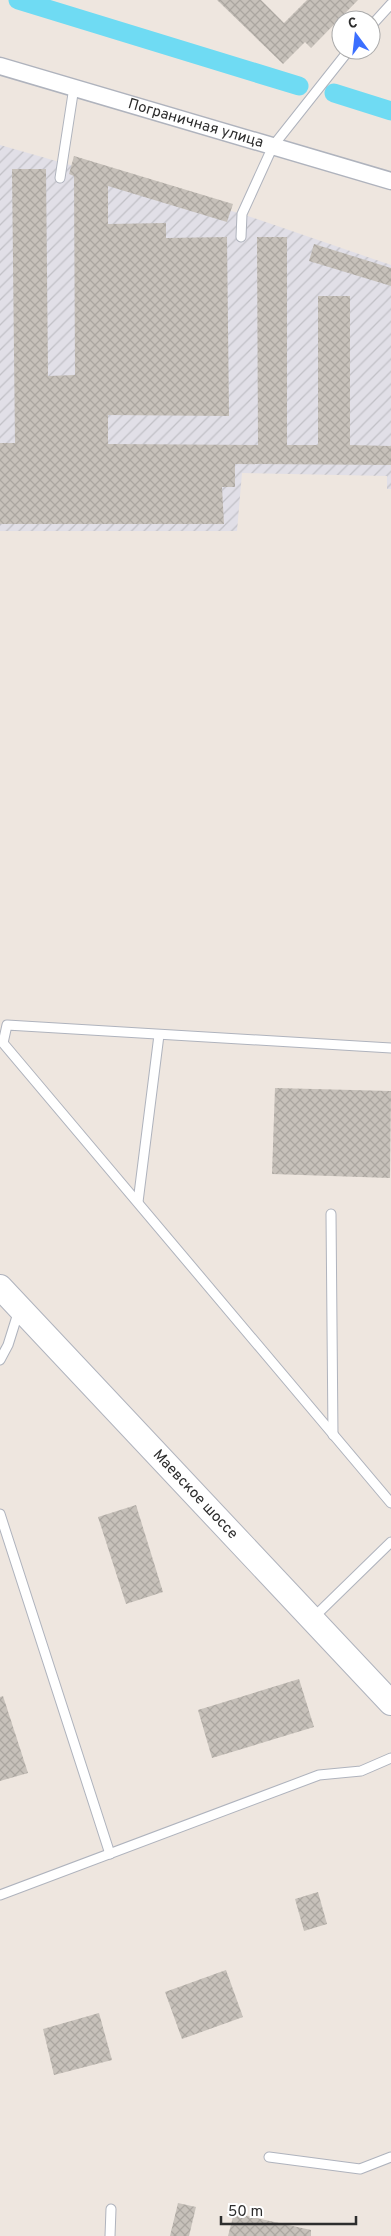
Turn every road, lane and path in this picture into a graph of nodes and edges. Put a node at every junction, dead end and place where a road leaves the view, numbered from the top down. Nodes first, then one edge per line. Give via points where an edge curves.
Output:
1 (391, 4) edge
2 (381, 15) edge
3 (341, 60) edge
4 (0, 66) edge
5 (74, 87) junction
6 (273, 146) junction
7 (60, 178) dead end
8 (391, 181) edge
9 (241, 237) dead end
10 (159, 1036) junction
11 (391, 1048) edge
12 (138, 1202) junction
13 (331, 1214) dead end
14 (0, 1287) edge
15 (20, 1308) junction
16 (0, 1360) edge
17 (334, 1435) junction
18 (391, 1503) edge
19 (0, 1514) edge
20 (391, 1542) edge
21 (312, 1619) junction
22 (388, 1694) edge
23 (391, 1758) edge
24 (110, 1854) junction
25 (0, 1895) edge
26 (269, 2156) dead end
27 (391, 2157) edge
28 (112, 2209) dead end
29 (110, 2236) edge

1 - 2 lane
3 - 6 lane
4 - 5 street, Пограничная улица
5 - 6 street, Пограничная улица
5 - 7 lane
6 - 8 street, Пограничная улица
6 - 9 lane via 242,214
10 - 11 lane
10 - 12 lane
10 - 12 lane via 7,1025 4,1043
12 - 17 lane
13 - 17 lane
14 - 15 street, Маевское шоссе
15 - 16 lane
15 - 21 street, Маевское шоссе
17 - 18 lane
19 - 24 lane
20 - 21 lane
21 - 22 street, Маевское шоссе
23 - 24 lane via 361,1771 319,1775
24 - 25 lane
26 - 27 lane via 360,2169
28 - 29 lane

